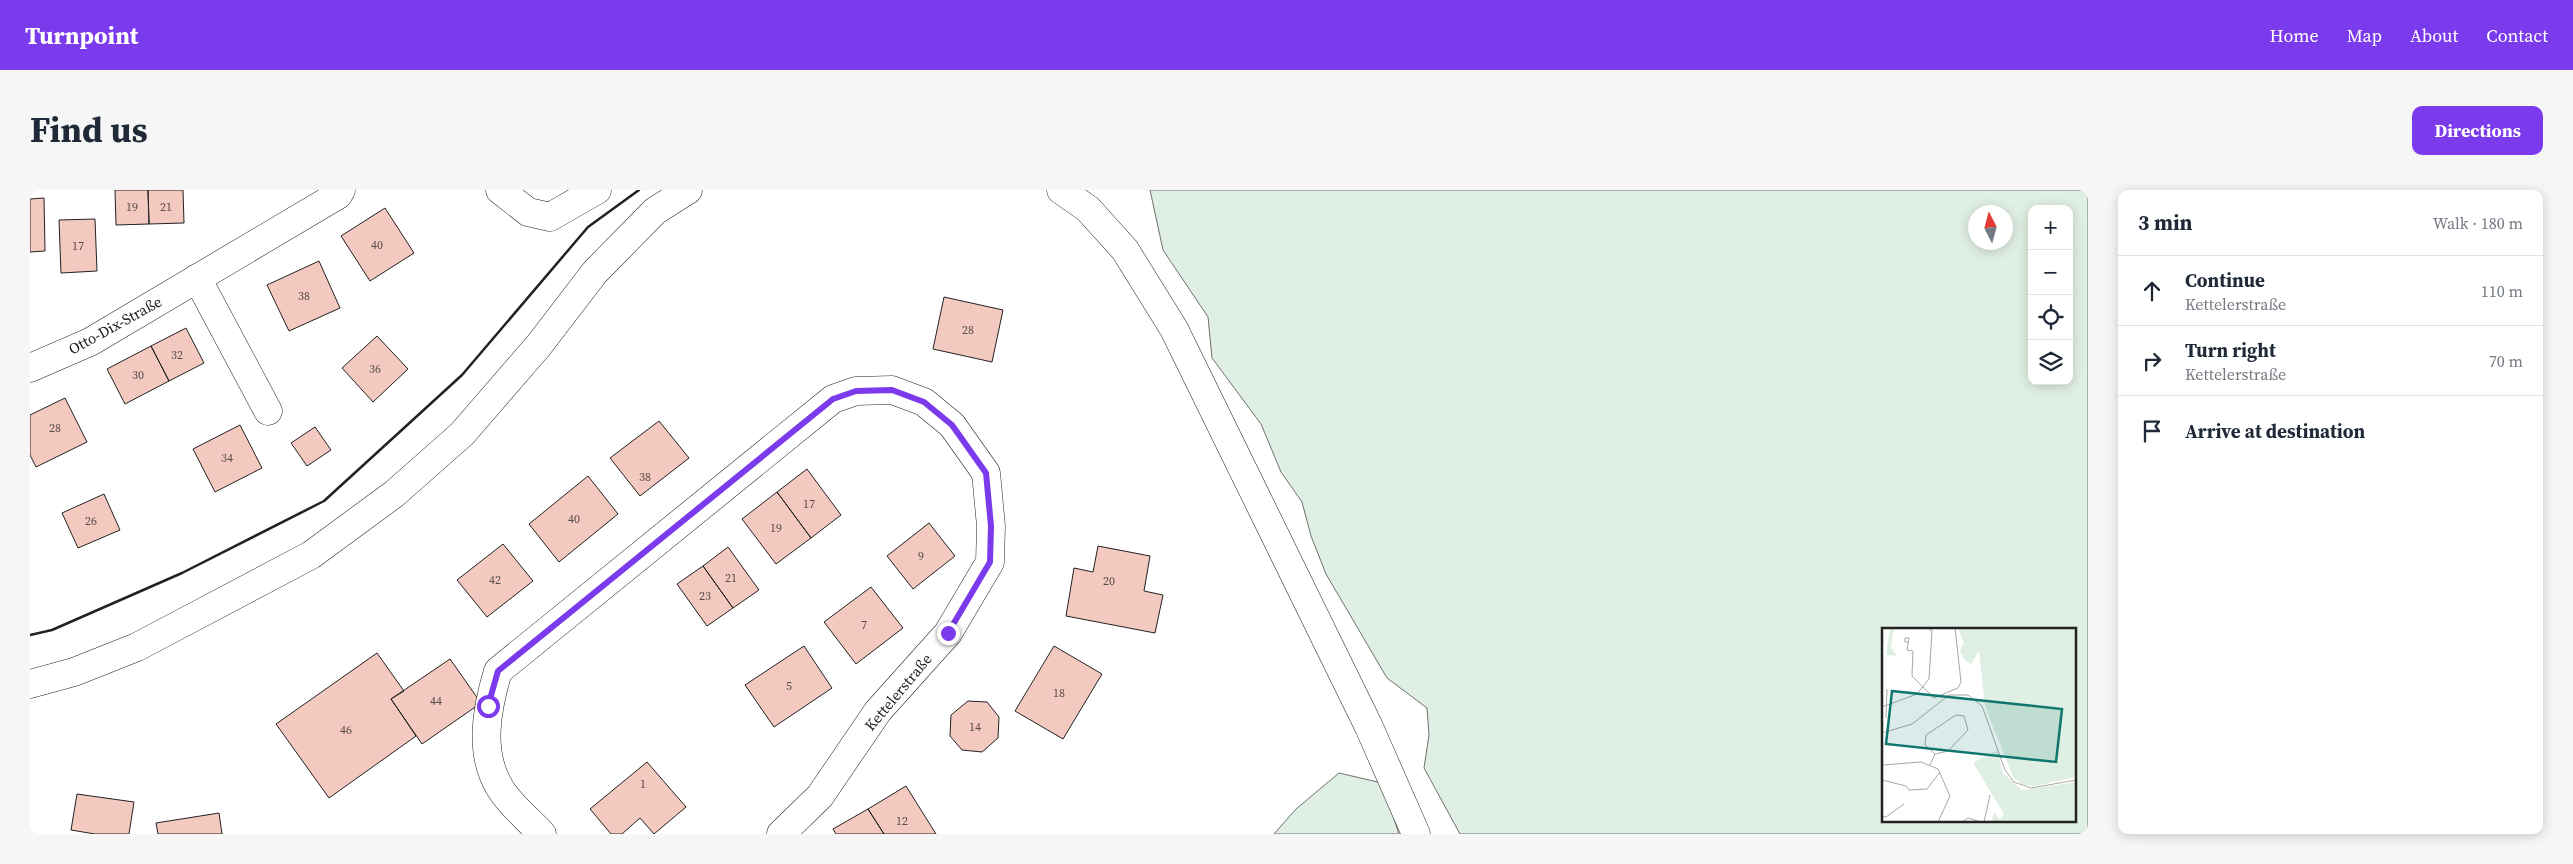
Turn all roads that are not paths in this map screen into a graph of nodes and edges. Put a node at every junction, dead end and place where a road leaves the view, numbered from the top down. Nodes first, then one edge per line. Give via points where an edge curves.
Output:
1 (341, 190) edge
2 (500, 190) edge
3 (597, 190) edge
4 (688, 190) edge
5 (1061, 190) edge
6 (197, 278) junction
7 (30, 368) edge
8 (268, 411) dead end
9 (30, 684) edge
10 (542, 834) edge
11 (781, 834) edge
12 (1416, 834) edge

1 - 6 street, Otto-Dix-Straße
2 - 3 street via 528,212 550,217
4 - 9 street via 655,211 602,265 539,345 462,434 394,494 311,556 154,638 74,672
5 - 12 street via 1088,209 1125,250 1174,329 1369,727
6 - 7 street, Otto-Dix-Straße via 90,342
6 - 8 street
10 - 11 street, Kettelerstraße via 500,788 487,752 488,706 498,671 833,399 856,391 892,390 924,402 952,425 986,473 991,526 990,562 948,633 878,711 820,796

